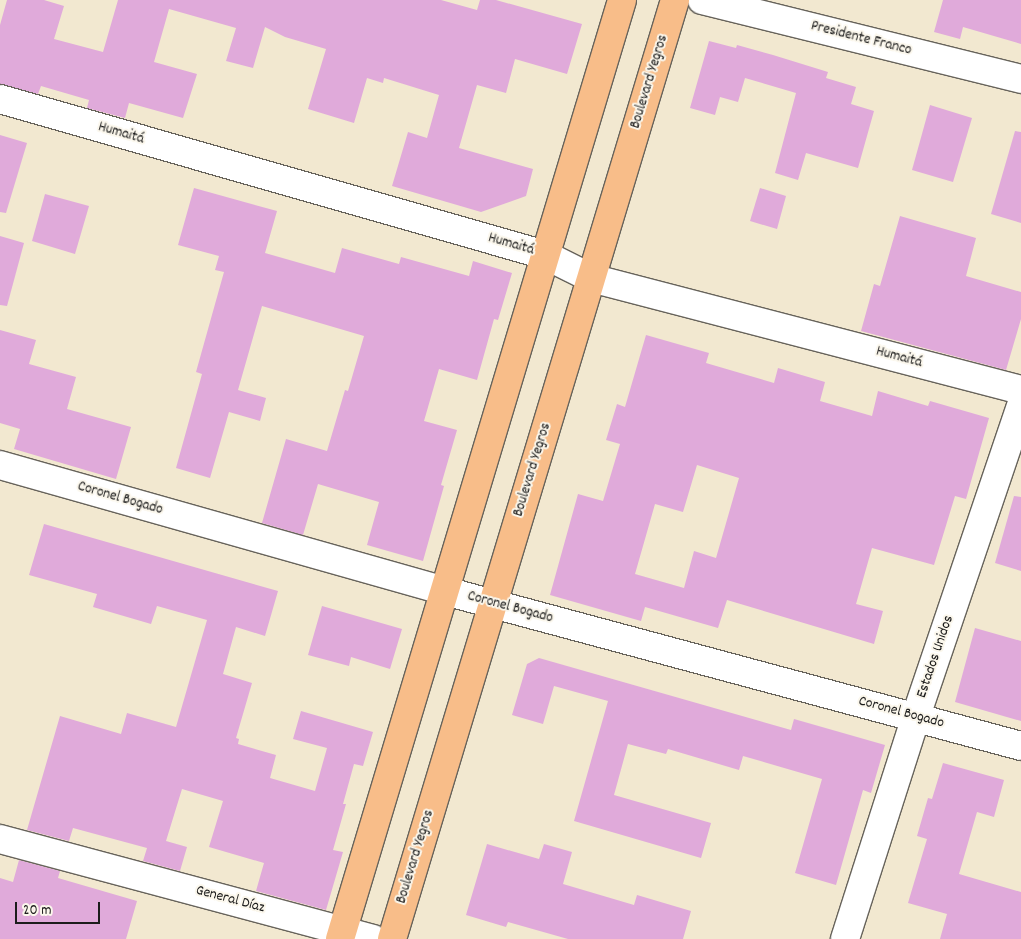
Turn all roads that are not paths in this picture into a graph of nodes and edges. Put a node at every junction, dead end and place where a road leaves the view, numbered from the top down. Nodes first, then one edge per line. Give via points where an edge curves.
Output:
1 (622, 0) edge
2 (675, 0) edge
3 (702, 0) edge
4 (1021, 79) edge
5 (0, 99) edge
6 (545, 255) junction
7 (591, 278) junction
8 (1021, 390) edge
9 (1021, 405) edge
10 (0, 465) edge
11 (445, 591) junction
12 (493, 603) junction
13 (916, 716) junction
14 (1021, 746) edge
15 (0, 839) edge
16 (342, 935) edge
17 (372, 939) edge
18 (392, 939) edge
19 (845, 939) edge

1 - 6 main road
2 - 7 main road, Boulevard Yegros
3 - 4 street, Presidente Franco
5 - 6 street, Humaitá
6 - 7 street, Humaitá
6 - 11 main road
7 - 8 street, Humaitá
7 - 12 main road, Boulevard Yegros
9 - 13 street, Estados Unidos
10 - 11 street, Coronel Bogado
11 - 12 street, Coronel Bogado
11 - 16 main road
12 - 13 street, Coronel Bogado
12 - 18 main road, Boulevard Yegros
13 - 14 street, Coronel Bogado
13 - 19 street, Estados Unidos
15 - 16 street, General Díaz
16 - 17 street, General Díaz

